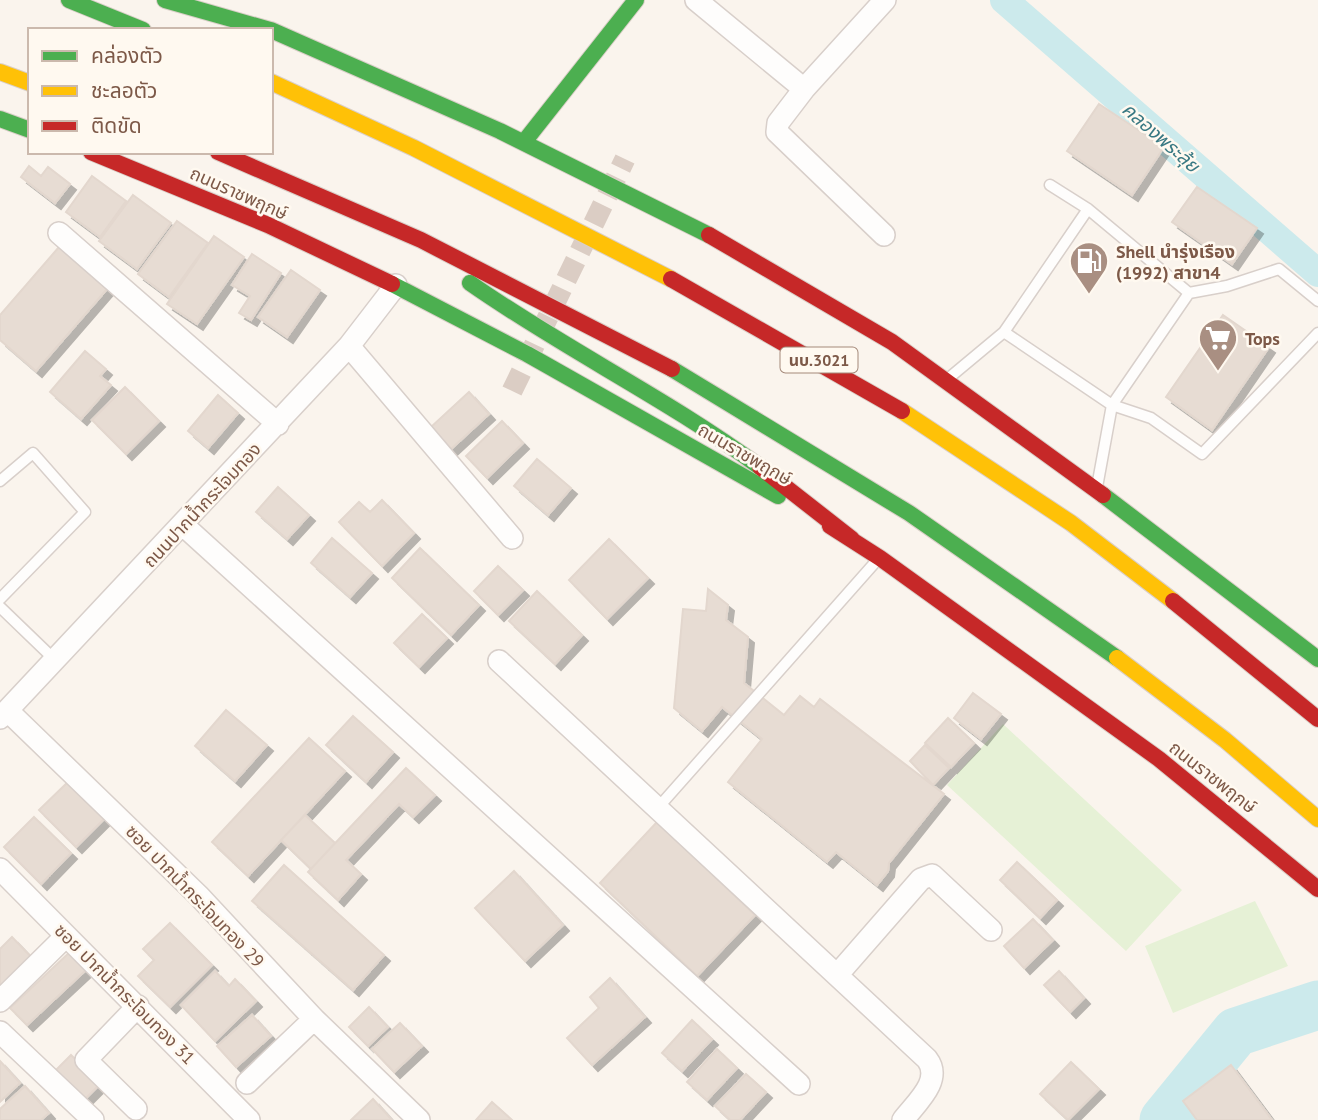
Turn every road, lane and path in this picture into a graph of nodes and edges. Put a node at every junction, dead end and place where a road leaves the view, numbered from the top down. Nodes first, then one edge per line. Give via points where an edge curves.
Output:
1 (69, 0) edge
2 (165, 0) edge
3 (197, 0) edge
4 (636, 0) edge
5 (696, 0) edge
6 (885, 0) edge
7 (138, 28) edge
8 (264, 28) edge
9 (266, 28) edge
10 (273, 31) edge
11 (0, 72) edge
12 (28, 82) edge
13 (273, 83) edge
14 (804, 89) junction
15 (0, 119) edge
16 (28, 129) edge
17 (524, 142) junction
18 (96, 154) edge
19 (223, 154) edge
20 (1051, 185) dead end
21 (1088, 209) junction
22 (59, 233) dead end
23 (884, 235) dead end
24 (421, 240) junction
25 (396, 285) junction
26 (1189, 293) junction
27 (1318, 301) edge
28 (1004, 332) junction
29 (1318, 333) edge
30 (349, 346) junction
31 (947, 379) junction
32 (1112, 405) junction
33 (278, 424) junction
34 (0, 481) edge
35 (1096, 489) junction
36 (183, 525) junction
37 (512, 538) dead end
38 (852, 539) junction
39 (880, 558) junction
40 (0, 599) edge
41 (0, 607) edge
42 (1318, 659) edge
43 (56, 661) junction
44 (499, 661) dead end
45 (4, 714) edge
46 (1318, 719) edge
47 (656, 810) junction
48 (1318, 819) edge
49 (0, 869) edge
50 (1318, 889) edge
51 (991, 930) dead end
52 (66, 936) junction
53 (838, 974) junction
54 (0, 1001) edge
55 (138, 1006) junction
56 (314, 1019) junction
57 (0, 1032) edge
58 (247, 1083) dead end
59 (799, 1084) dead end
60 (136, 1109) dead end
61 (93, 1120) edge
62 (249, 1120) edge
63 (419, 1120) edge
64 (903, 1120) edge

1 - 7 main road
2 - 8 main road
3 - 9 main road, นบ.3021
4 - 17 main road
5 - 14 street
6 - 14 street
10 - 17 main road, นบ.3021
11 - 12 main road
13 - 46 main road, นบ.3021 via 477,178 676,279 817,359 1070,523
14 - 23 street via 776,132
15 - 16 main road
17 - 31 main road, นบ.3021 via 754,261
18 - 25 main road, ถนนราชพฤกษ์
19 - 24 main road, ถนนราชพฤกษ์
20 - 21 lane
21 - 26 lane
21 - 28 lane
22 - 33 street
24 - 38 main road via 507,310 712,433
24 - 48 main road, ถนนราชพฤกษ์ via 649,356 809,448 974,555 1128,666
25 - 30 street, ถนนปากน้ำกระโจมทอง
25 - 38 main road, ถนนราชพฤกษ์ via 606,394
26 - 27 lane via 1279,269
26 - 32 lane
28 - 31 lane
28 - 32 lane
29 - 32 lane via 1202,454 1151,418
30 - 33 street, ถนนปากน้ำกระโจมทอง
30 - 37 street
31 - 35 main road, นบ.3021
32 - 35 lane
33 - 36 street, ถนนปากน้ำกระโจมทอง
34 - 40 lane via 33,453 85,512
35 - 42 main road, นบ.3021
36 - 43 street, ถนนปากน้ำกระโจมทอง
36 - 59 street
38 - 39 main road, ถนนราชพฤกษ์
39 - 47 lane
39 - 50 main road, ถนนราชพฤกษ์ via 1180,775
41 - 43 lane
43 - 45 street, ถนนปากน้ำกระโจมทอง
44 - 47 street
45 - 56 street, ซอย ปากน้ำกระโจมทอง 29 via 198,895
47 - 53 street
49 - 52 street, ซอย ปากน้ำกระโจมทอง 31
51 - 53 street via 932,875 921,879
52 - 54 street
52 - 55 street, ซอย ปากน้ำกระโจมทอง 31
53 - 64 street via 933,1067 933,1080
55 - 60 street via 86,1060
55 - 62 street, ซอย ปากน้ำกระโจมทอง 31
56 - 58 street
56 - 63 street, ซอย ปากน้ำกระโจมทอง 29
57 - 61 street

